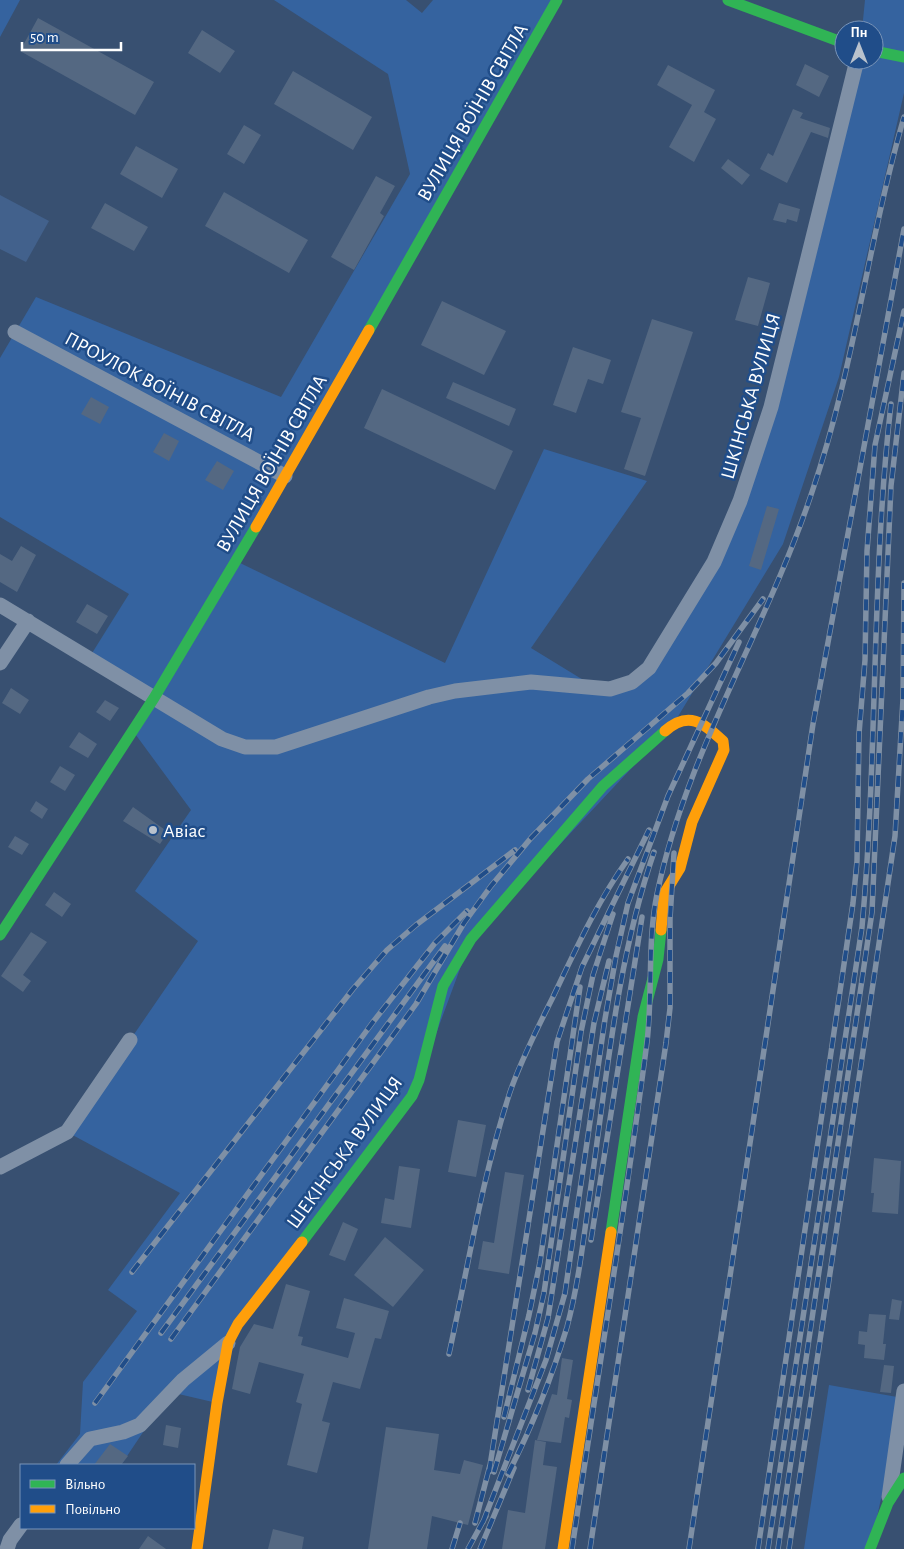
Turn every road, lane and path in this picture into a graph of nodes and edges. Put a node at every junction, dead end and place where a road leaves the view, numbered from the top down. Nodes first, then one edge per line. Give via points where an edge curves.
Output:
1 (557, 0) edge
2 (728, 0) edge
3 (834, 39) edge
4 (884, 54) edge
5 (904, 57) edge
6 (855, 70) edge
7 (16, 332) dead end
8 (285, 476) junction
9 (0, 605) edge
10 (28, 621) junction
11 (0, 664) edge
12 (154, 698) junction
13 (0, 935) edge
14 (130, 1040) dead end
15 (0, 1168) edge
16 (228, 1344) junction
17 (904, 1391) edge
18 (68, 1464) edge
19 (904, 1478) edge
20 (888, 1503) junction
21 (20, 1526) edge
22 (7, 1549) edge
23 (197, 1549) edge
24 (563, 1549) edge
25 (870, 1549) edge

1 - 8 street, ВУЛИЦЯ ВОЇНІВ СВІТЛА
2 - 3 street
4 - 5 street
6 - 12 street, ШКІНСЬКА ВУЛИЦЯ via 775,390 740,501 714,562 655,661 641,675 610,689 531,682 455,691 290,745 266,748 245,747 222,739
7 - 8 street, ПРОУЛОК ВОЇНІВ СВІТЛА
8 - 12 street, ВУЛИЦЯ ВОЇНІВ СВІТЛА
9 - 10 street, ШКІНСЬКА ВУЛИЦЯ
10 - 11 street
10 - 12 street, ШКІНСЬКА ВУЛИЦЯ
12 - 13 street, ВУЛИЦЯ ВОЇНІВ СВІТЛА
14 - 15 street via 67,1132
16 - 18 street via 183,1380 140,1425 90,1439
16 - 23 street, ШЕКІНСЬКА ВУЛИЦЯ via 216,1403
16 - 24 street, ШЕКІНСЬКА ВУЛИЦЯ via 242,1318 412,1096 444,986 471,938 603,786 674,723 696,719 723,741 724,750 691,825 682,867 664,894 658,959 642,1017
17 - 20 street
19 - 20 street
20 - 25 street
21 - 22 street

